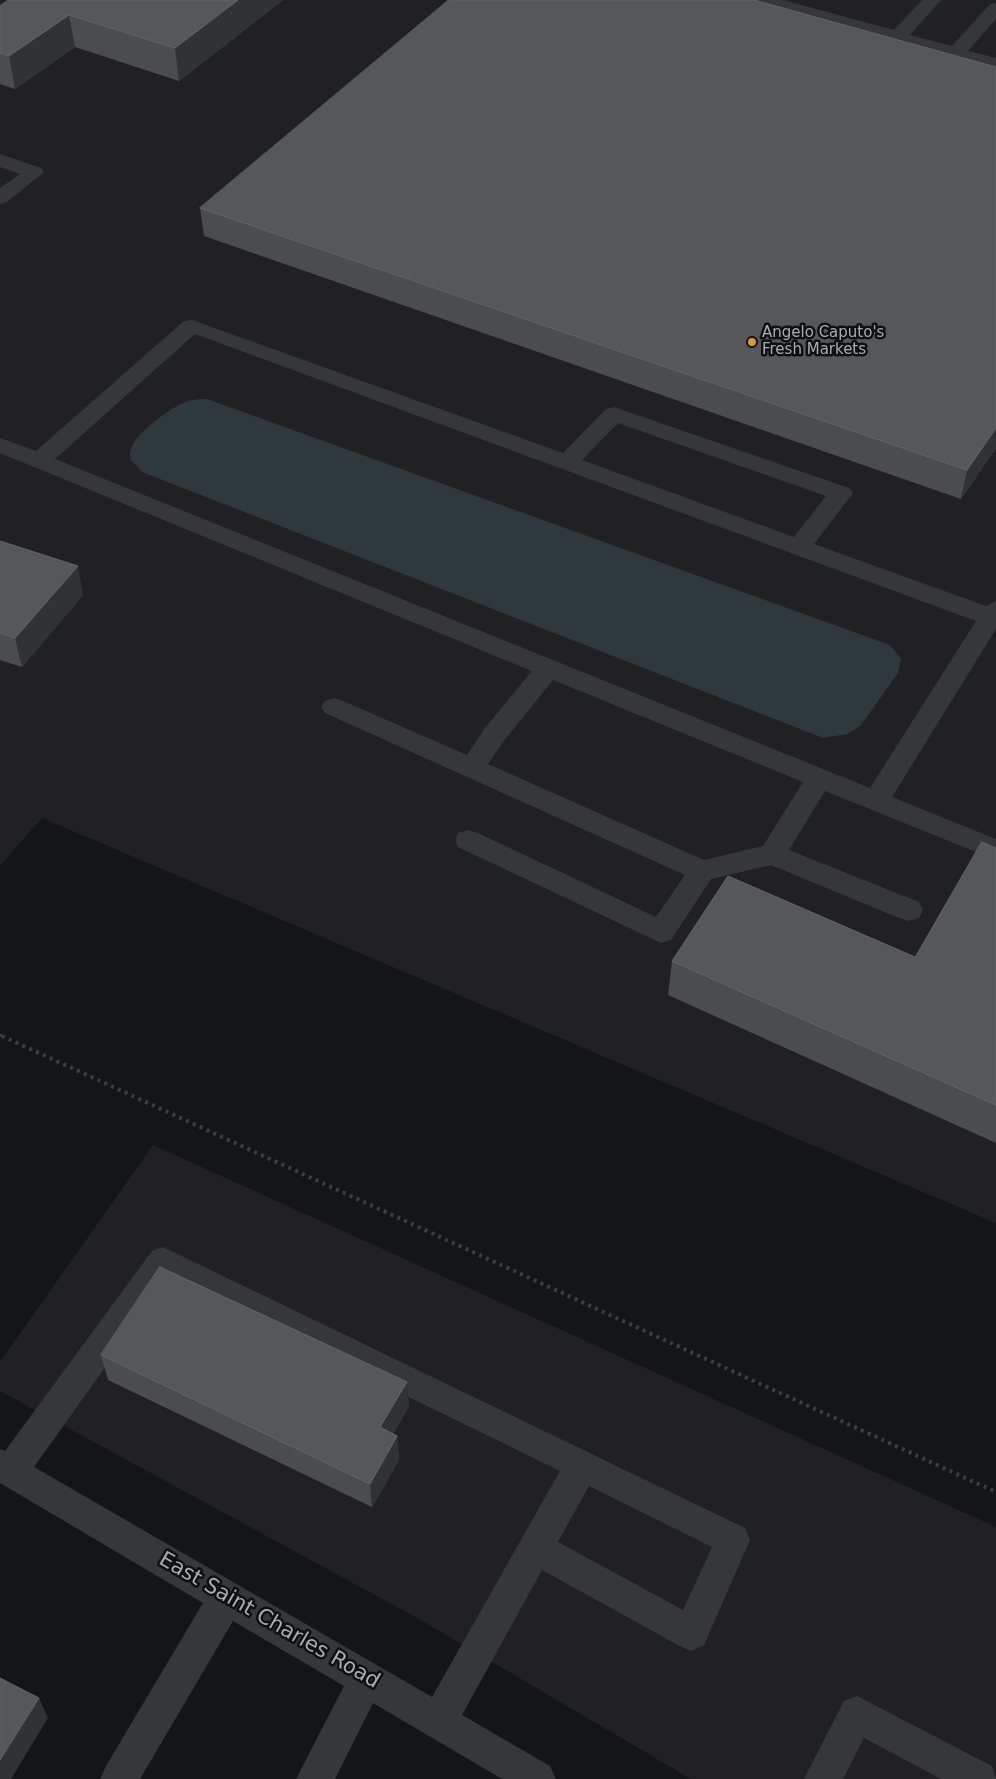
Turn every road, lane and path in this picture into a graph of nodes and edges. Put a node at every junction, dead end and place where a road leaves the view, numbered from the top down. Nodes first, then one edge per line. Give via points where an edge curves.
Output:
1 (763, 0) edge
2 (910, 0) edge
3 (930, 2) edge
4 (996, 8) edge
5 (898, 37) junction
6 (956, 53) junction
7 (996, 64) edge
8 (0, 160) edge
9 (0, 198) edge
10 (0, 445) edge
11 (40, 460) junction
12 (567, 462) junction
13 (799, 547) junction
14 (994, 613) edge
15 (548, 668) junction
16 (334, 708) dead end
17 (472, 768) junction
18 (819, 778) junction
19 (876, 801) junction
20 (468, 840) dead end
21 (996, 850) edge
22 (772, 854) junction
23 (702, 871) junction
24 (909, 910) dead end
25 (0, 1035) edge
26 (582, 1465) junction
27 (5, 1468) edge
28 (996, 1492) edge
29 (535, 1548) junction
30 (227, 1597) junction
31 (367, 1678) junction
32 (439, 1720) junction
33 (119, 1779) edge
34 (315, 1779) edge
35 (538, 1779) edge
36 (823, 1779) edge
37 (978, 1779) edge

1 - 5 street
2 - 3 street
3 - 5 street
4 - 6 street
5 - 6 street
6 - 7 street
8 - 9 street via 34,172
10 - 11 street
11 - 12 street via 192,326
11 - 15 street
12 - 13 street
12 - 13 street via 614,414 841,493
13 - 14 street
14 - 19 street
15 - 17 street
15 - 18 street
16 - 17 street
17 - 23 street
18 - 19 street
18 - 22 street
19 - 21 street
20 - 23 street via 661,932
22 - 23 street
22 - 24 street
25 - 28 path
26 - 27 street via 163,1261
26 - 29 street
26 - 29 street via 733,1540 691,1633
27 - 30 street, East Saint Charles Road
29 - 32 street
30 - 31 street, East Saint Charles Road
30 - 33 street
31 - 32 street, East Saint Charles Road
31 - 34 street
32 - 35 street, East Saint Charles Road
36 - 37 street via 857,1714

